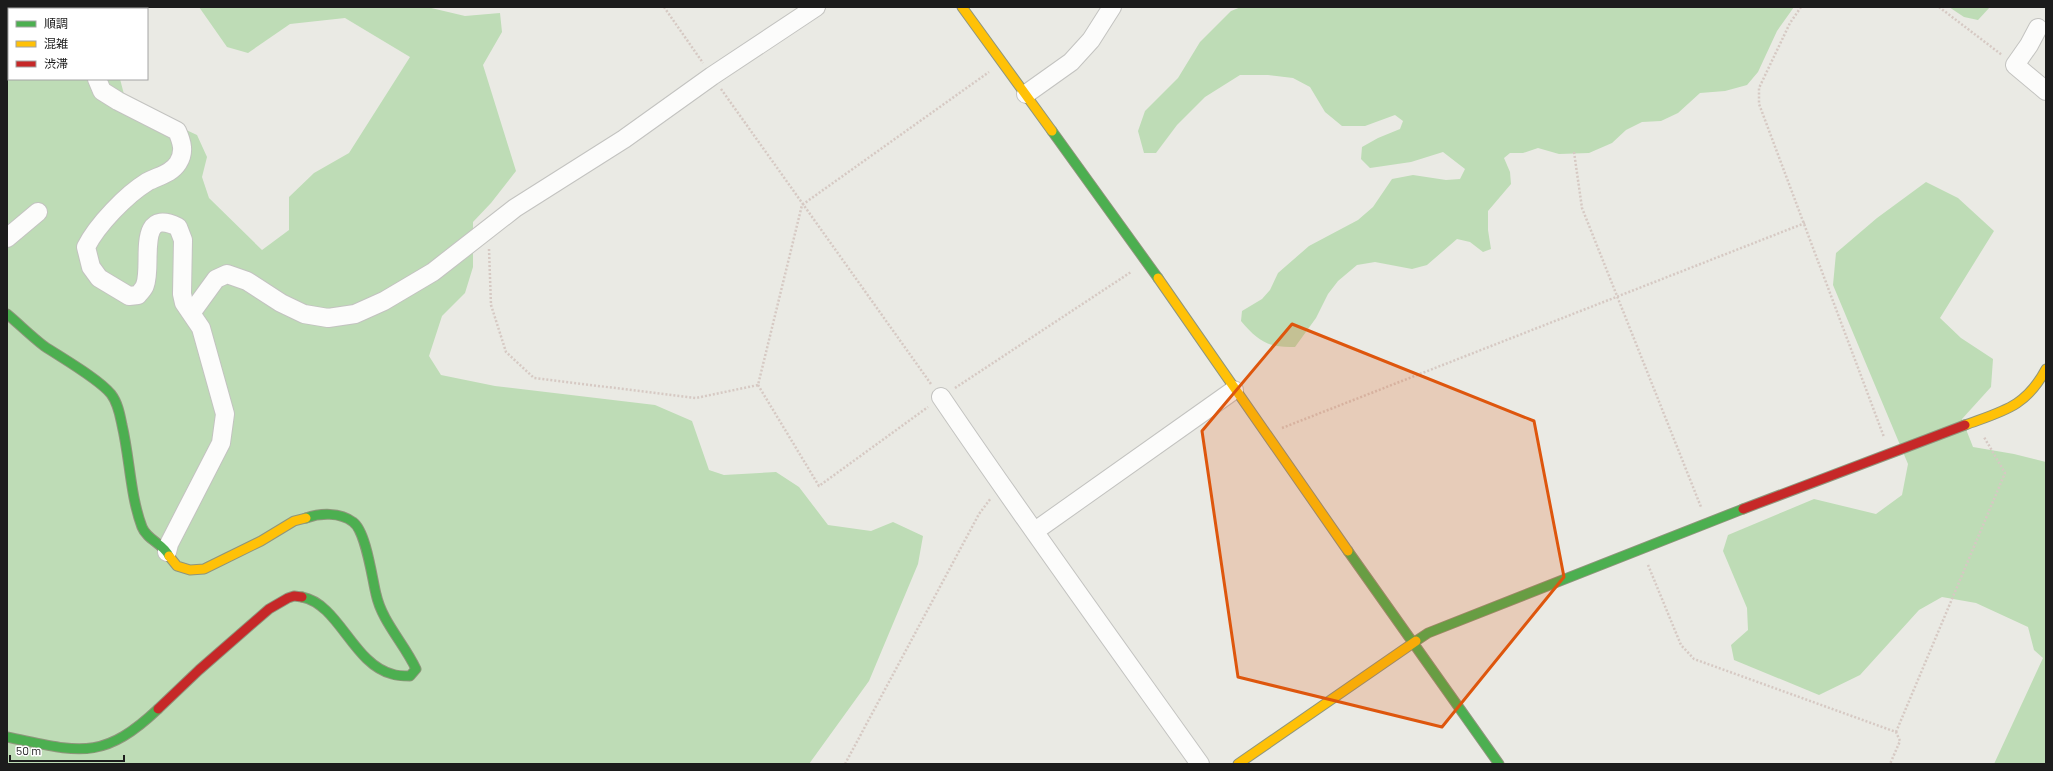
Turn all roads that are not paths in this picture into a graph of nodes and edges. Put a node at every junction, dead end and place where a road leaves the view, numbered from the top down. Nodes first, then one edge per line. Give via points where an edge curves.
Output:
1 (816, 7) edge
2 (962, 7) edge
3 (1112, 7) edge
4 (2038, 28) dead end
5 (97, 80) edge
6 (2046, 91) edge
7 (1026, 94) junction
8 (38, 212) dead end
9 (7, 238) edge
10 (192, 312) junction
11 (7, 314) edge
12 (2046, 369) edge
13 (1234, 390) junction
14 (941, 397) road end
15 (1035, 531) junction
16 (167, 552) junction
17 (1413, 643) junction
18 (7, 737) edge
19 (1200, 764) edge
20 (1238, 764) edge
21 (1499, 764) edge

1 - 10 street via 712,76 624,139 515,208 433,272 384,301 354,314 328,318 304,314 247,282 227,274 216,279
2 - 7 street
3 - 7 street via 1091,40 1071,62
4 - 6 street via 2030,45 2015,65
5 - 10 street via 102,91 177,132 183,147 178,163 168,173 147,182 131,194 92,235 86,247 91,267 99,278 129,296 138,295 146,284 151,230 157,223 166,221 178,227 182,240 182,294 184,303
7 - 13 street
8 - 9 street
10 - 16 street via 201,328 225,414 221,443
11 - 16 street via 42,344 111,394 118,407 134,498 143,529
12 - 17 street via 2026,399 2013,407 1641,548 1428,633
13 - 15 street
13 - 17 street
14 - 15 street
15 - 19 street
16 - 18 street via 177,566 190,570 204,569 261,541 294,521 315,515 339,515 354,522 364,541 376,596 390,627 416,669 410,676 398,677 386,672 362,655 323,608 307,596 292,596 268,610 138,727 113,742 102,747 66,749
17 - 20 street
17 - 21 street

